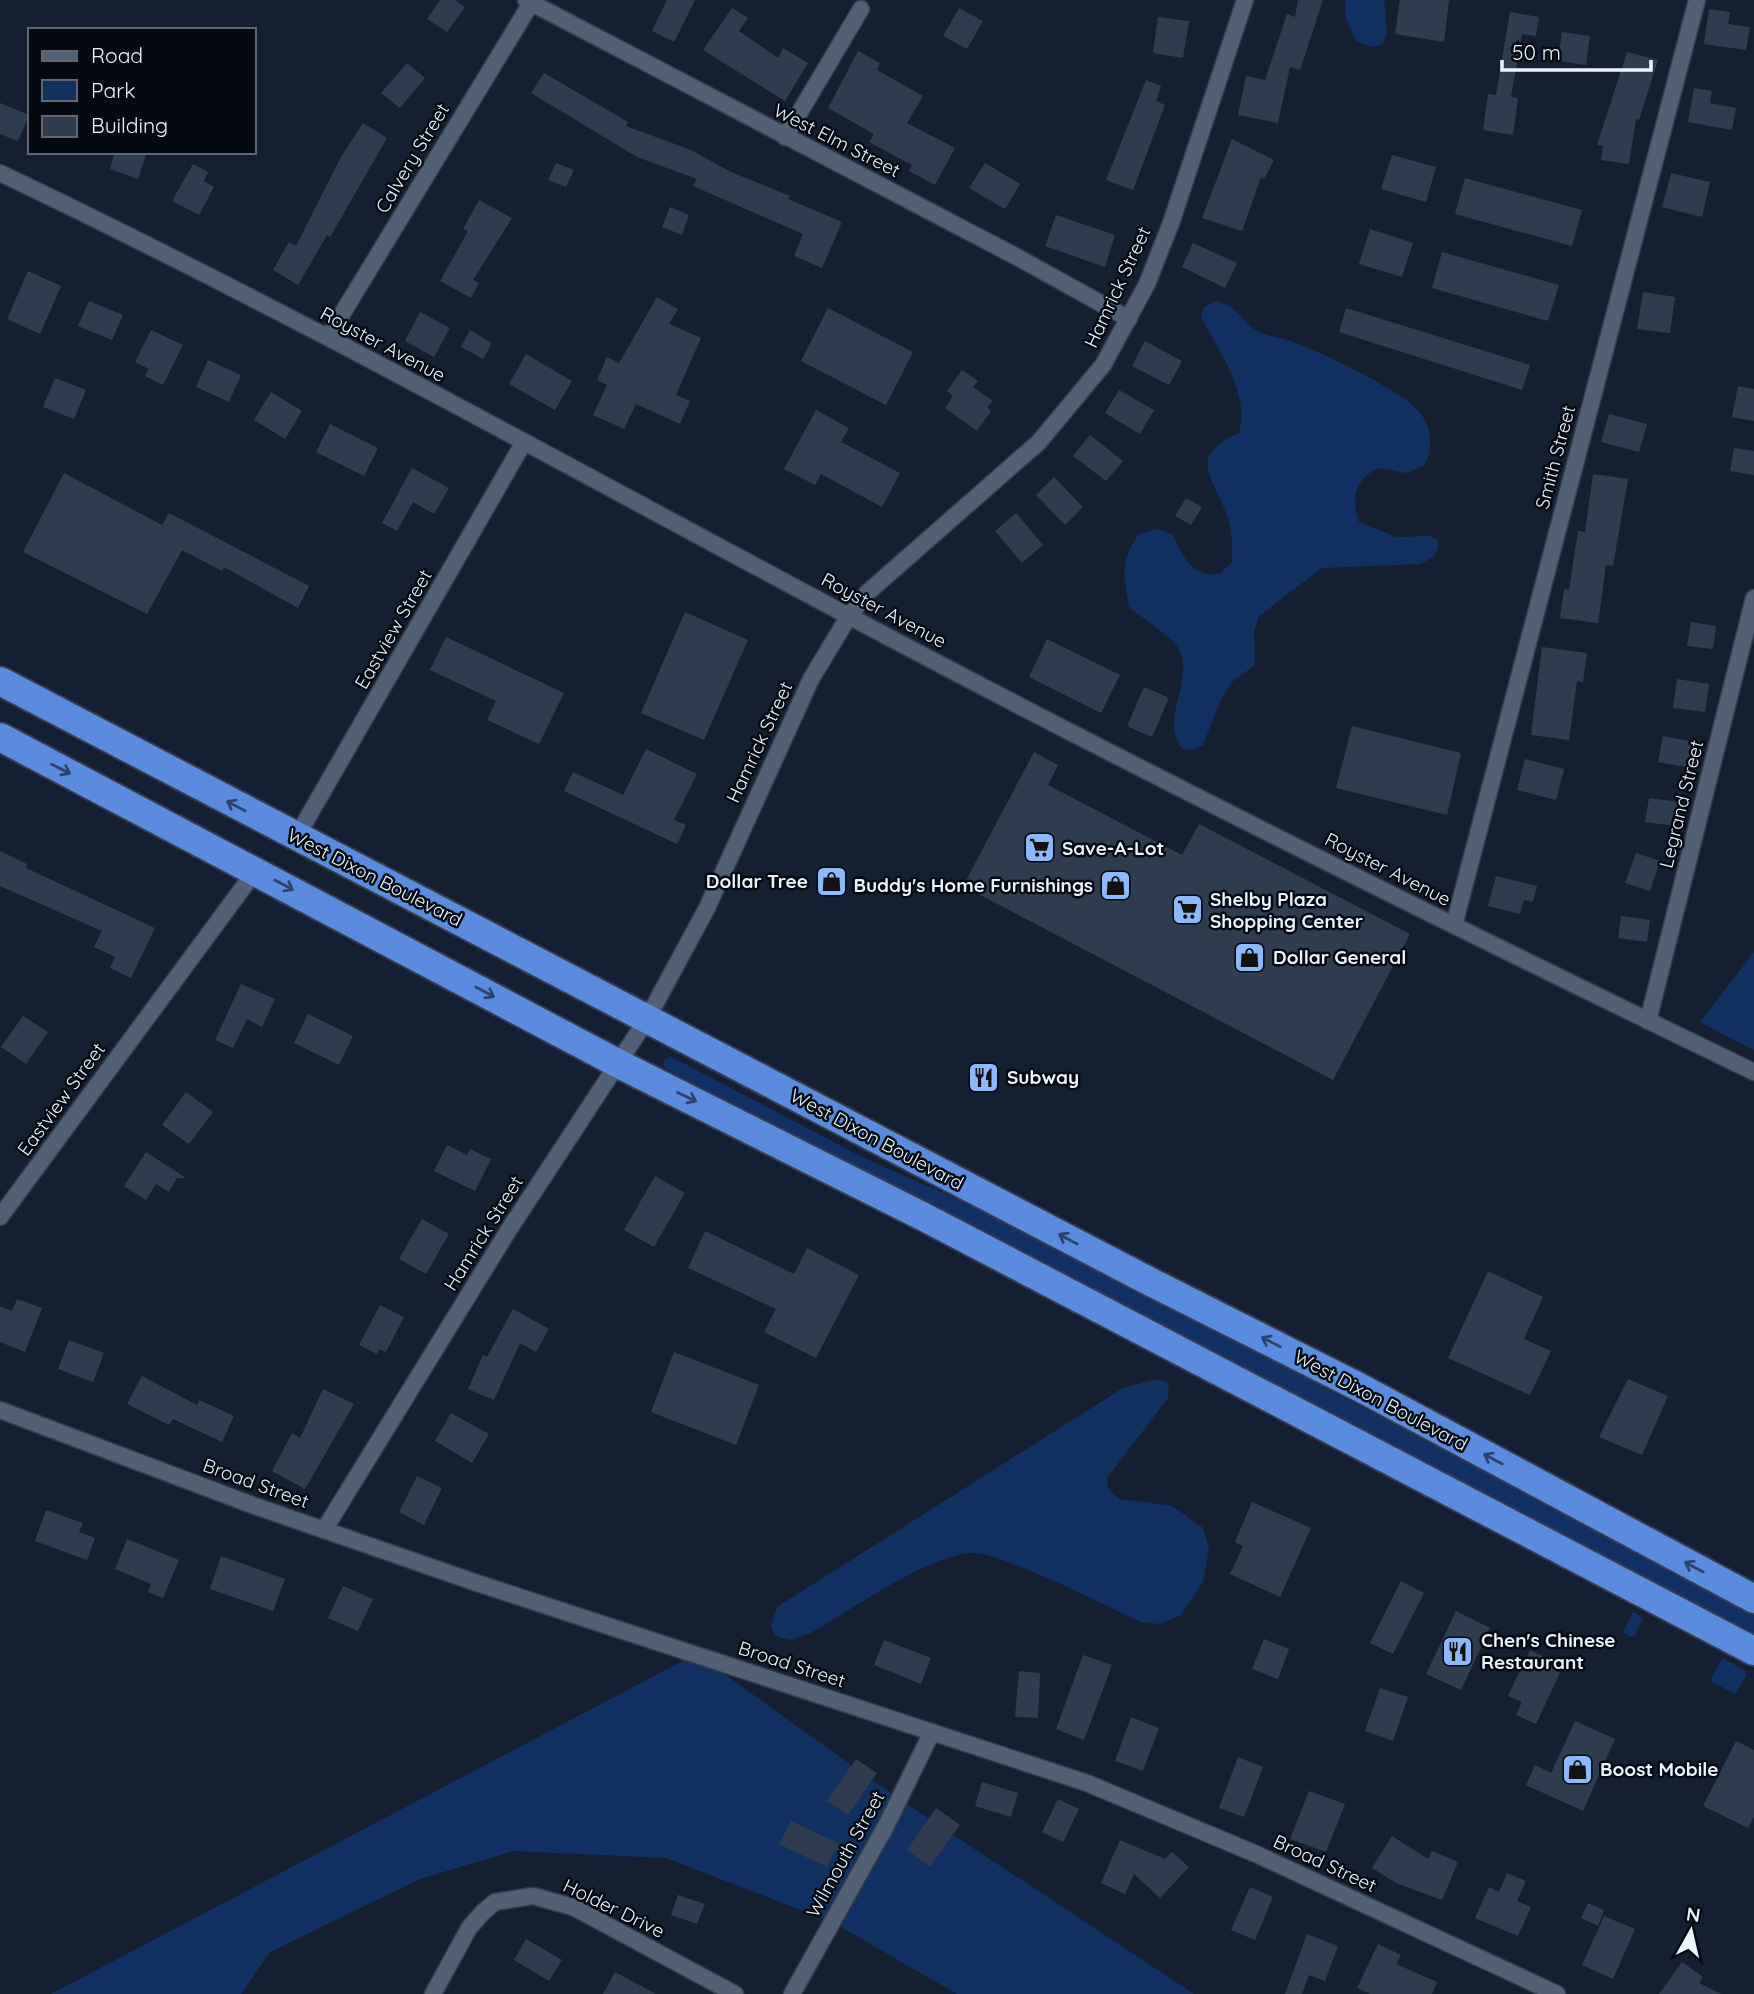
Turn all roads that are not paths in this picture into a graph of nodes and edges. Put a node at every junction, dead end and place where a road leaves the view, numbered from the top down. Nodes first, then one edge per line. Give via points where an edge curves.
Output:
1 (1245, 0) edge
2 (1697, 0) edge
3 (530, 1) edge
4 (862, 9) dead end
5 (785, 137) junction
6 (0, 173) edge
7 (1129, 319) junction
8 (328, 337) junction
9 (524, 442) junction
10 (1754, 598) edge
11 (849, 616) junction
12 (0, 681) edge
13 (0, 737) edge
14 (298, 836) junction
15 (256, 870) junction
16 (1454, 925) junction
17 (648, 1019) junction
18 (1648, 1021) junction
19 (619, 1064) junction
20 (1754, 1072) edge
21 (0, 1217) edge
22 (0, 1410) edge
23 (324, 1530) junction
24 (1754, 1599) edge
25 (1754, 1651) edge
26 (932, 1732) junction
27 (433, 1994) edge
28 (735, 1994) edge
29 (792, 1994) edge
30 (1557, 1994) edge

1 - 7 street, Hamrick Street via 1171,223
2 - 16 street, Smith Street
3 - 5 street, West Elm Street
3 - 8 street, Calvery Street
4 - 5 street
5 - 7 street, West Elm Street
6 - 8 street, Royster Avenue
7 - 11 street, Hamrick Street via 1103,365 1039,442 883,579
8 - 9 street, Royster Avenue
9 - 11 street, Royster Avenue
9 - 14 street, Eastview Street
10 - 18 street, Legrand Street
11 - 16 street, Royster Avenue
11 - 17 street, Hamrick Street via 811,679 706,908
14 -> 12 highway, West Dixon Boulevard
13 -> 15 highway
14 - 17 highway, West Dixon Boulevard
15 -> 19 highway
15 - 21 street, Eastview Street
16 - 18 street, Royster Avenue
17 - 19 street, Hamrick Street
24 -> 17 highway, West Dixon Boulevard via 1347,1381
18 - 20 street, Royster Avenue
19 - 23 street, Hamrick Street via 508,1231
19 -> 25 highway via 924,1216
22 - 23 street, Broad Street
23 - 26 street, Broad Street
26 - 29 street, Wilmouth Street via 887,1824
26 - 30 street, Broad Street via 1119,1796
27 - 28 street, Holder Drive via 469,1928 483,1912 495,1902 533,1896 573,1908

